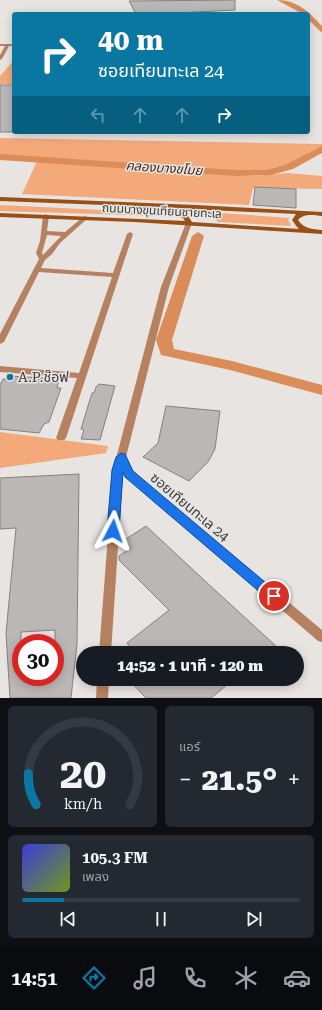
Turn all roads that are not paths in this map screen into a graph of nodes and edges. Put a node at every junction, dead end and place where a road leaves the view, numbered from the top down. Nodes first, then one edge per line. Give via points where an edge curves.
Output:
1 (0, 45) edge
2 (8, 45) junction
3 (12, 45) edge
4 (0, 59) edge
5 (0, 199) edge
6 (149, 205) junction
7 (304, 213) junction
8 (322, 214) edge
9 (0, 215) edge
10 (46, 216) junction
11 (85, 218) junction
12 (189, 223) junction
13 (310, 231) junction
14 (322, 232) edge
15 (43, 233) junction
16 (67, 234) junction
17 (130, 234) dead end
18 (42, 259) junction
19 (38, 270) junction
20 (116, 275) junction
21 (0, 342) edge
22 (0, 369) edge
23 (82, 376) junction
24 (61, 438) dead end
25 (121, 457) junction
26 (322, 637) edge
27 (105, 646) edge
28 (103, 686) edge
29 (102, 698) edge

1 - 2 street
2 - 3 street
2 - 4 street
5 - 6 main road, ถนนบางขุนเทียนชายทะเล
6 - 7 main road, ถนนบางขุนเทียนชายทะเล
6 - 12 main road via 186,218
7 - 8 main road, ถนนบางขุนเทียนชายทะเล
7 - 13 main road via 299,215 296,223
9 - 10 main road, ถนนบางขุนเทียนชายทะเล
10 - 11 main road, ถนนบางขุนเทียนชายทะเล
10 - 15 street
11 - 12 main road, ถนนบางขุนเทียนชายทะเล
11 - 16 street
12 - 13 main road, ถนนบางขุนเทียนชายทะเล
12 - 25 street via 165,287
13 - 14 main road, ถนนบางขุนเทียนชายทะเล
15 - 16 street
15 - 18 street via 40,253
16 - 18 street
17 - 20 street
18 - 19 street
19 - 20 street
19 - 21 street
20 - 23 street
22 - 23 street
23 - 24 street
25 - 26 street, ซอยเทียนทะเล 24 via 129,474
25 - 27 street
28 - 29 street

